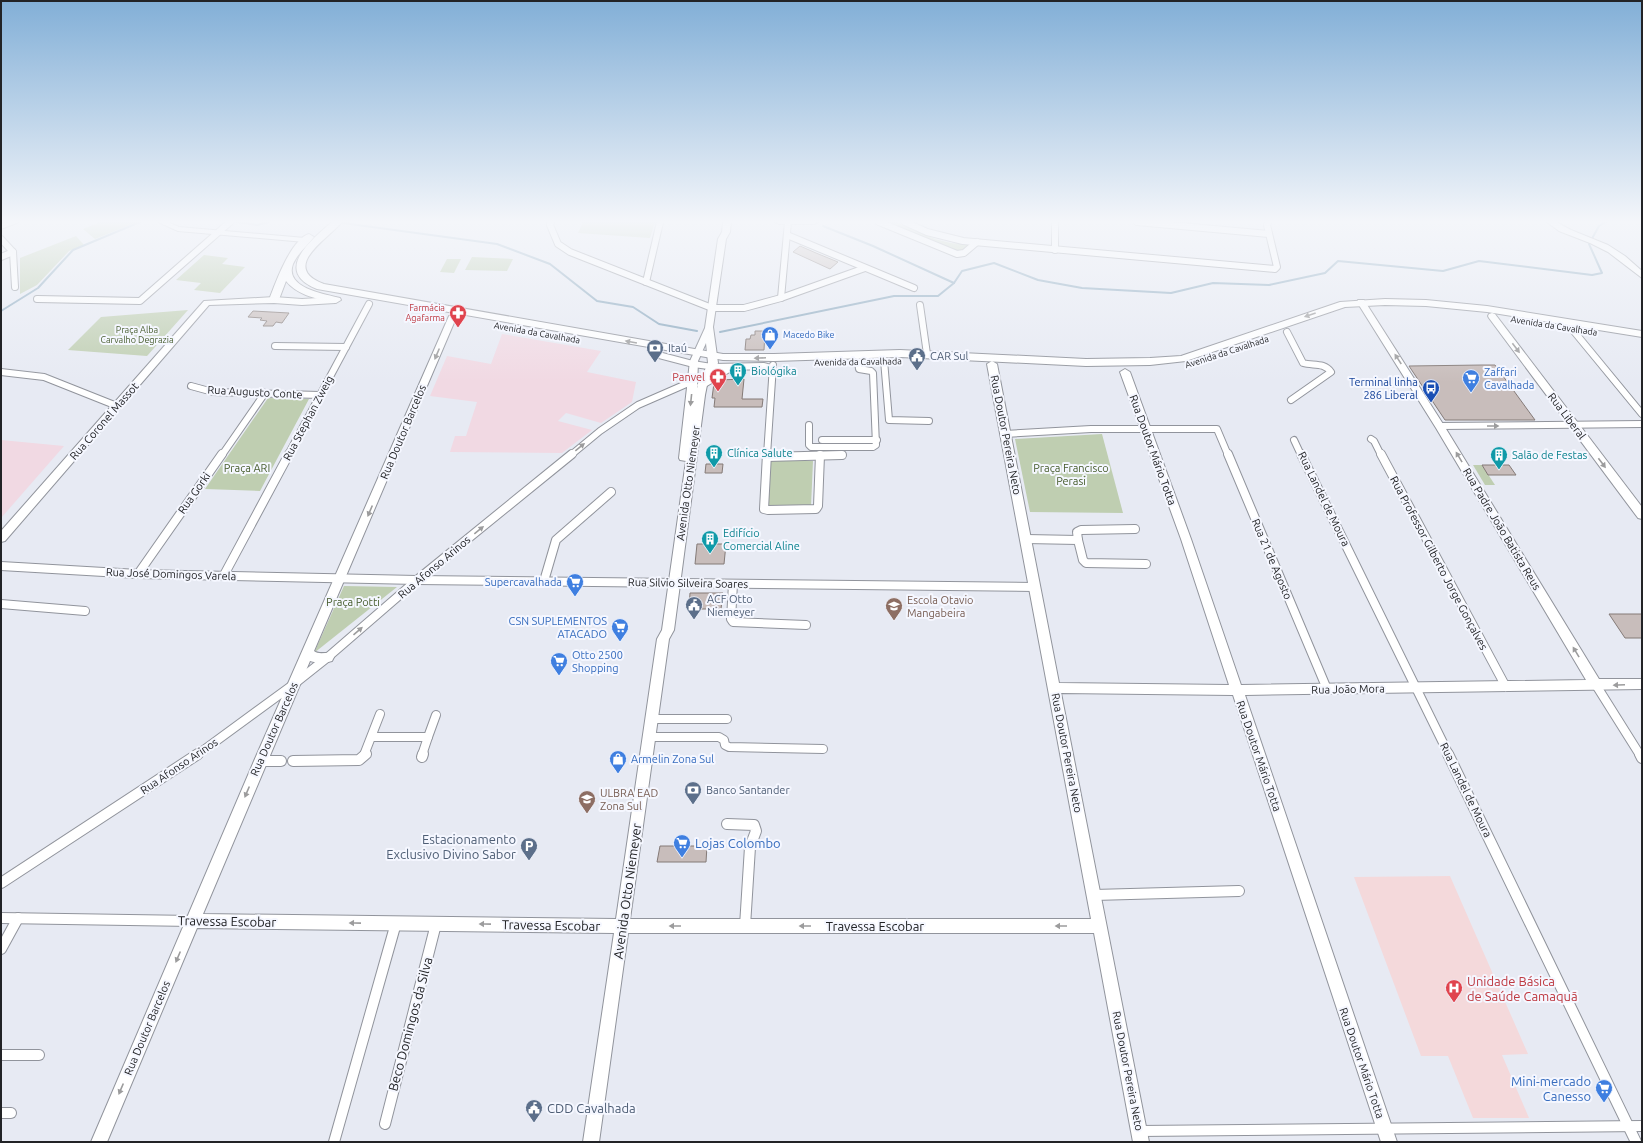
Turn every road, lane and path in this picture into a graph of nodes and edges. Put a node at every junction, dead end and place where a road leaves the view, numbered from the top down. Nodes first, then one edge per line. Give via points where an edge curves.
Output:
1 (14, 275) edge
2 (169, 275) edge
3 (284, 275) edge
4 (289, 275) edge
5 (303, 275) edge
6 (629, 275) edge
7 (648, 275) edge
8 (717, 275) edge
9 (783, 275) edge
10 (845, 275) edge
11 (884, 275) edge
12 (646, 282) junction
13 (15, 287) dead end
14 (326, 288) junction
15 (914, 288) dead end
16 (318, 296) junction
17 (781, 298) junction
18 (37, 299) dead end
19 (274, 300) junction
20 (335, 300) junction
21 (302, 302) junction
22 (370, 304) junction
23 (920, 305) dead end
24 (1363, 305) junction
25 (712, 308) junction
26 (482, 316) junction
27 (1492, 316) junction
28 (1536, 317) junction
29 (452, 318) junction
30 (709, 328) junction
31 (1572, 329) junction
32 (1287, 332) junction
33 (1642, 334) edge
34 (1642, 340) edge
35 (275, 346) dead end
36 (346, 347) junction
37 (697, 353) junction
38 (927, 354) junction
39 (712, 355) junction
40 (884, 360) junction
41 (858, 361) junction
42 (1162, 361) junction
43 (693, 364) junction
44 (992, 364) junction
45 (773, 365) junction
46 (712, 367) junction
47 (730, 368) junction
48 (1, 372) edge
49 (1125, 372) junction
50 (698, 383) junction
51 (191, 386) dead end
52 (265, 393) junction
53 (320, 395) junction
54 (1291, 400) dead end
55 (117, 406) junction
56 (1642, 414) edge
57 (930, 421) dead end
58 (1642, 424) edge
59 (809, 425) dead end
60 (1440, 426) junction
61 (1574, 426) junction
62 (1145, 429) junction
63 (1005, 434) junction
64 (1371, 439) dead end
65 (822, 440) dead end
66 (877, 440) junction
67 (1294, 440) dead end
68 (820, 455) junction
69 (842, 455) dead end
70 (766, 457) junction
71 (611, 492) dead end
72 (1642, 515) edge
73 (1135, 529) dead end
74 (1, 538) edge
75 (1026, 539) junction
76 (1078, 540) junction
77 (1146, 564) dead end
78 (1, 566) edge
79 (138, 574) junction
80 (224, 575) junction
81 (341, 577) junction
82 (417, 580) junction
83 (544, 581) junction
84 (671, 583) junction
85 (733, 584) junction
86 (1035, 587) junction
87 (1, 604) edge
88 (85, 611) dead end
89 (806, 624) dead end
90 (308, 650) junction
91 (328, 656) junction
92 (294, 684) junction
93 (1642, 684) edge
94 (1596, 685) junction
95 (1506, 687) junction
96 (1054, 688) junction
97 (1416, 688) junction
98 (1327, 689) junction
99 (1236, 690) junction
100 (380, 714) dead end
101 (436, 715) dead end
102 (651, 719) junction
103 (726, 719) dead end
104 (372, 737) junction
105 (428, 737) junction
106 (649, 737) junction
107 (823, 749) dead end
108 (422, 757) dead end
109 (1642, 758) edge
110 (260, 761) junction
111 (281, 761) dead end
112 (292, 761) dead end
113 (727, 824) dead end
114 (1, 884) edge
115 (1239, 891) dead end
116 (1094, 895) junction
117 (1, 918) edge
118 (18, 918) junction
119 (193, 921) junction
120 (396, 923) junction
121 (436, 924) junction
122 (622, 926) junction
123 (745, 926) junction
124 (1100, 926) junction
125 (1, 949) edge
126 (1, 1054) edge
127 (39, 1055) dead end
128 (384, 1124) dead end
129 (1628, 1126) junction
130 (1642, 1126) edge
131 (1140, 1136) edge
132 (1387, 1136) edge
133 (98, 1142) edge
134 (334, 1142) edge
135 (591, 1142) edge
136 (1636, 1142) edge

1 - 13 street
2 - 18 street via 140,301
3 - 19 main road
4 - 16 main road, Avenida da Cavalhada via 293,283
5 - 14 main road, Avenida da Cavalhada via 312,284
6 - 12 street
7 - 12 street
8 - 25 street, Avenida Otto Niemeyer
9 - 17 street
10 - 17 street
11 - 15 street
12 - 25 street
14 - 16 main road
14 - 26 main road, Avenida da Cavalhada
16 - 20 main road, Avenida da Cavalhada
16 - 21 main road
17 - 25 street via 744,308
19 - 21 street
19 - 55 street, Rua Coronel Massot via 207,303
20 - 21 street
20 - 22 main road, Avenida da Cavalhada
22 - 29 main road, Avenida da Cavalhada
22 - 36 street, Rua Stephan Zweig
23 - 38 street
24 - 27 main road, Avenida da Cavalhada
24 - 28 main road, Avenida da Cavalhada via 1420,302
24 - 32 main road, Avenida da Cavalhada
24 -> 42 main road, Avenida da Cavalhada via 1344,304 1182,358
60 -> 24 street, Rua Padre João Batista Reus
25 - 30 street, Avenida Otto Niemeyer
26 - 29 main road via 458,315
37 -> 26 main road, Avenida da Cavalhada
27 - 28 main road
27 - 31 main road, Avenida da Cavalhada
27 -> 61 street, Rua Liberal
28 - 33 main road, Avenida da Cavalhada
29 - 43 main road, Avenida da Cavalhada via 669,357
29 -> 81 street, Rua Doutor Barcelos
30 - 37 street, Avenida Otto Niemeyer
30 - 39 street, Avenida Otto Niemeyer
31 - 34 main road, Avenida da Cavalhada
31 - 56 street
32 - 49 main road, Avenida da Cavalhada via 1188,366
32 - 54 street via 1303,363 1326,365 1330,372
35 - 36 street
36 - 53 street, Rua Stephan Zweig
37 - 39 main road, Avenida da Cavalhada
37 - 43 street, Avenida Otto Niemeyer
38 -> 39 main road, Avenida da Cavalhada via 754,358
38 - 42 main road, Avenida da Cavalhada via 1111,363
39 - 46 street, Avenida Otto Niemeyer
40 - 41 main road, Avenida da Cavalhada
40 - 44 main road, Avenida da Cavalhada
40 - 57 street via 889,420
41 - 45 main road, Avenida da Cavalhada
41 - 66 street via 859,369 873,373
42 - 49 main road via 1135,365
43 - 46 main road, Avenida da Cavalhada
43 - 50 street, Avenida Otto Niemeyer
44 - 49 main road, Avenida da Cavalhada
44 - 63 street, Rua Doutor Pereira Neto
45 - 47 main road, Avenida da Cavalhada
45 - 70 street
46 - 47 main road, Avenida da Cavalhada
46 - 50 street, Avenida Otto Niemeyer
47 - 50 main road
48 - 55 street via 44,377
49 - 62 street, Rua Doutor Mário Totta
82 -> 50 street, Rua Afonso Arinos via 600,431 638,405
50 - 84 street, Avenida Otto Niemeyer
51 - 52 street, Rua Augusto Conte via 213,392
52 - 53 street, Rua Augusto Conte
52 - 79 street, Rua Gorki
53 - 80 street, Rua Stephan Zweig
55 - 74 street, Rua Coronel Massot
58 - 61 street
59 - 66 street via 811,447 873,447
60 -> 61 street
94 -> 60 street, Rua Padre João Batista Reus
61 -> 72 street, Rua Liberal
62 - 63 street
62 - 98 street, Rua 21 de Agosto via 1217,429
62 - 99 street, Rua Doutor Mário Totta via 1186,539
63 - 75 street, Rua Doutor Pereira Neto
64 - 95 street, Rua Professor Gilberto Jorge Gonçalves
65 - 66 street
67 - 97 street, Rua Landel de Moura
68 - 69 street
68 - 70 street
68 - 70 street via 816,510 764,509
71 - 83 street via 556,540
73 - 76 street via 1078,531
75 - 76 street
75 - 86 street, Rua Doutor Pereira Neto
76 - 77 street via 1086,563
78 - 79 street, Rua José Domingos Varela
79 - 80 street, Rua José Domingos Varela
80 - 81 street, Rua José Domingos Varela
81 - 82 street, Rua Silvio Silveira Soares
81 - 90 street, Rua Doutor Barcelos
82 - 83 street, Rua Silvio Silveira Soares
91 -> 82 street, Rua Afonso Arinos
83 - 84 street, Rua Silvio Silveira Soares
84 - 85 street, Rua Silvio Silveira Soares
84 - 102 street, Avenida Otto Niemeyer via 668,630 663,639
85 - 86 street, Rua Silvio Silveira Soares
85 - 89 street via 733,622
86 - 96 street, Rua Doutor Pereira Neto
87 - 88 street
90 - 91 street via 312,657
90 - 92 street, Rua Doutor Barcelos
91 - 92 street, Rua Afonso Arinos
92 - 110 street, Rua Doutor Barcelos
92 - 114 street, Rua Afonso Arinos via 185,764
93 -> 94 street, Rua João Mora
94 - 95 street, Rua João Mora
94 - 109 street, Rua Padre João Batista Reus
95 - 97 street, Rua João Mora
96 - 99 street, Rua João Mora
96 - 116 street, Rua Doutor Pereira Neto
97 - 98 street, Rua João Mora
97 - 129 street, Rua Landel de Moura
98 - 99 street, Rua João Mora
99 - 132 street, Rua Doutor Mário Totta
100 - 104 street
101 - 105 street
102 - 103 street
102 - 106 street, Avenida Otto Niemeyer
104 - 105 street
104 - 112 street via 366,754 359,760
105 - 108 street
106 - 107 street via 719,738 729,747
106 - 122 street, Avenida Otto Niemeyer
110 - 111 street
110 -> 119 street, Rua Doutor Barcelos
113 - 123 street via 754,825 756,830 750,847
115 - 116 street
116 - 124 street, Rua Doutor Pereira Neto
117 - 118 street, Travessa Escobar
118 - 119 street, Travessa Escobar
118 - 125 street
120 -> 119 street, Travessa Escobar
119 -> 133 street, Rua Doutor Barcelos
120 - 121 street, Travessa Escobar
120 - 134 street
122 -> 121 street, Travessa Escobar
121 - 128 street, Beco Domingos da Silva
123 -> 122 street, Travessa Escobar
122 - 135 street, Avenida Otto Niemeyer
124 -> 123 street, Travessa Escobar
124 - 131 street, Rua Doutor Pereira Neto
126 - 127 street
129 - 130 street
129 - 132 street
129 - 136 street, Rua Landel de Moura
131 - 132 street

